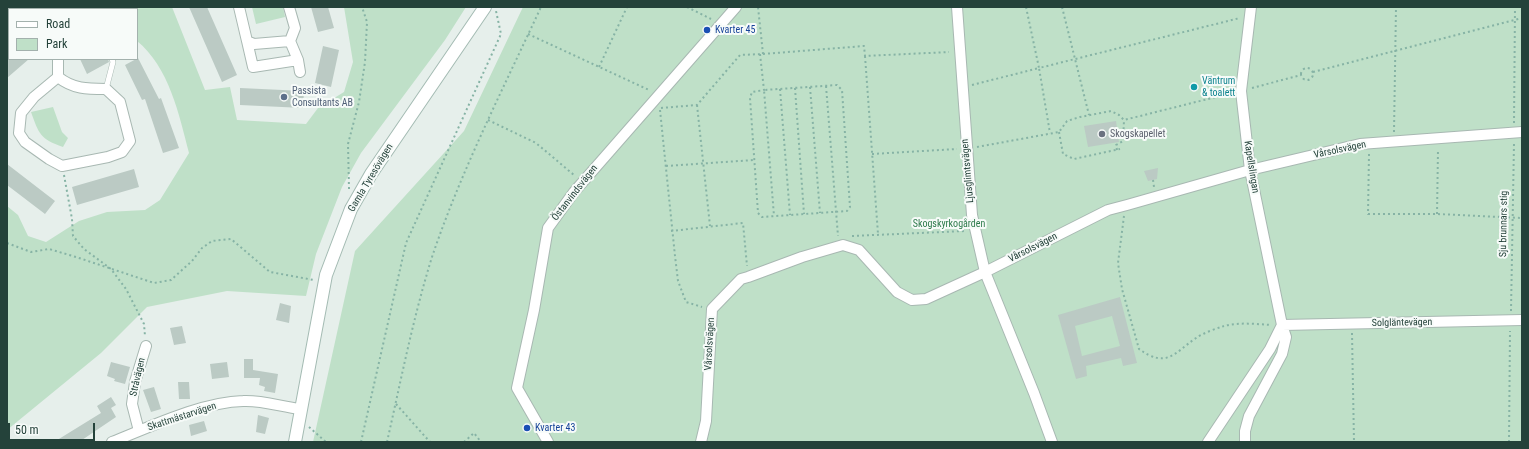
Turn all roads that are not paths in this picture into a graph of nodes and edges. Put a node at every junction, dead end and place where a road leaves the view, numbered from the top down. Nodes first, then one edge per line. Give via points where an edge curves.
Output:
1 (239, 7) edge
2 (289, 7) edge
3 (736, 7) edge
4 (956, 7) edge
5 (491, 11) edge
6 (1250, 11) edge
7 (247, 41) junction
8 (290, 41) junction
9 (58, 60) edge
10 (112, 60) edge
11 (298, 60) junction
12 (300, 72) dead end
13 (58, 77) junction
14 (106, 89) junction
15 (1518, 132) edge
16 (1250, 170) junction
17 (985, 272) junction
18 (1522, 320) edge
19 (1282, 325) junction
20 (146, 346) road end
21 (301, 409) junction
22 (139, 431) junction
23 (116, 441) edge
24 (295, 442) edge
25 (548, 442) edge
26 (701, 442) edge
27 (1052, 442) edge
28 (1208, 442) edge
29 (1245, 442) edge

1 - 7 street
2 - 8 street via 295,28
3 - 25 street, Östanvindsvägen via 582,182 548,228 517,388
4 - 17 street, Ljusglimtsvägen via 972,215
5 - 21 street, Gamla Tyresövägen via 371,174 351,209 326,275
6 - 16 street, Kapellslingan via 1241,91
7 - 8 street via 254,44
7 - 11 street via 253,67
8 - 11 street
9 - 13 street
10 - 14 lane
11 - 12 street
13 - 14 street via 67,84 81,89
13 - 14 street via 34,97 21,113 19,133 25,142 49,160 62,166 122,152 130,141 120,102
15 - 16 street, Vårsolsvägen via 1370,143
16 - 17 street, Vårsolsvägen via 1108,210
16 - 19 street, Kapellslingan
17 - 26 street, Vårsolsvägen via 926,299 912,300 897,292 859,250 844,240 741,279 712,309 706,421
17 - 27 street, Ljusglimtsvägen
18 - 19 street, Solgläntevägen
19 - 28 street via 1270,349
19 - 29 street, Kapellslingan via 1286,337 1282,354 1249,416
20 - 22 street, Stråvägen via 135,382 132,404
21 - 22 street, Skattmästarvägen via 243,401 183,414
21 - 24 street, Gamla Tyresövägen
22 - 23 street, Skattmästarvägen

